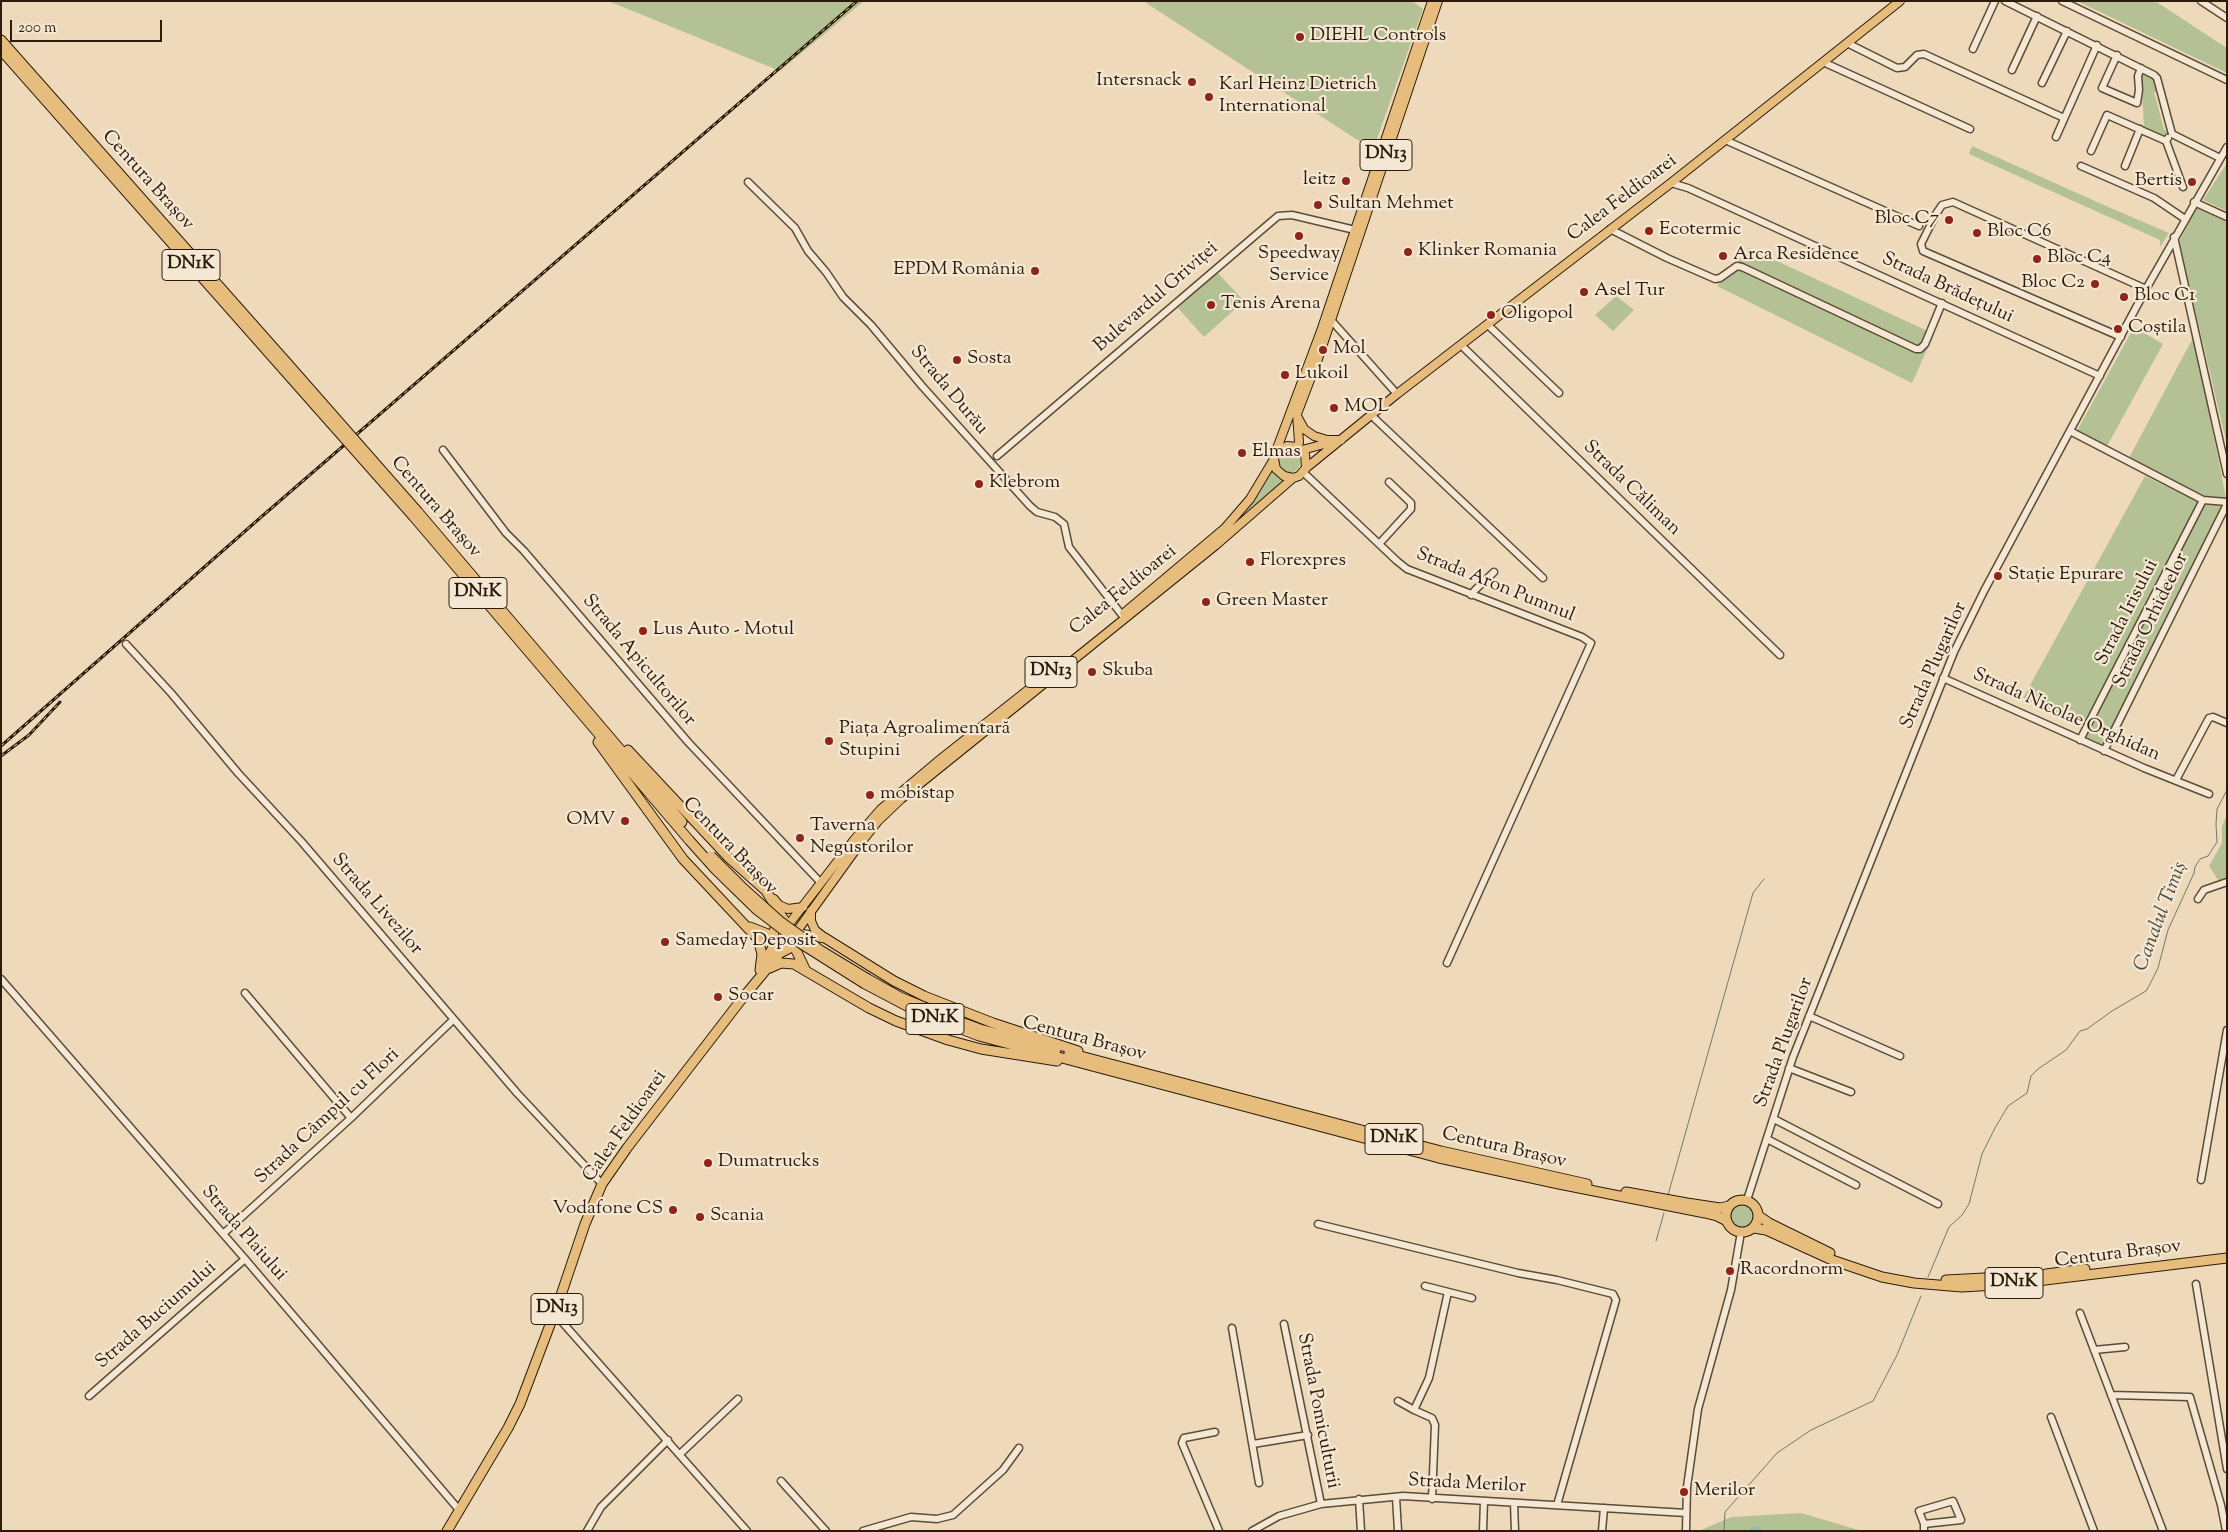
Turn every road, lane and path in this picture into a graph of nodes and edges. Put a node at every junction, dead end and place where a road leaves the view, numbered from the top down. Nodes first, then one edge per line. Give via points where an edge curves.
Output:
1 (1432, 1) edge
2 (1438, 1) edge
3 (1900, 1) edge
4 (1995, 1) edge
5 (2005, 1) edge
6 (2062, 1) edge
7 (2201, 1) edge
8 (2037, 16) junction
9 (2227, 18) edge
10 (2068, 31) junction
11 (1, 40) edge
12 (1847, 43) junction
13 (2097, 45) junction
14 (1973, 48) dead end
15 (1, 50) edge
16 (2117, 55) junction
17 (1823, 62) junction
18 (2141, 68) junction
19 (2012, 70) dead end
20 (2227, 80) edge
21 (2042, 83) dead end
22 (2064, 118) junction
23 (1970, 129) dead end
24 (2140, 130) junction
25 (2172, 134) junction
26 (2056, 136) dead end
27 (1725, 140) junction
28 (2166, 140) junction
29 (2227, 147) edge
30 (2091, 151) dead end
31 (2220, 158) junction
32 (2080, 166) dead end
33 (2125, 166) dead end
34 (748, 182) dead end
35 (1672, 183) junction
36 (2183, 187) dead end
37 (2194, 202) junction
38 (2227, 217) edge
39 (2185, 219) junction
40 (1919, 226) dead end
41 (1610, 229) junction
42 (1355, 230) junction
43 (2174, 237) junction
44 (2146, 289) junction
45 (1942, 303) junction
46 (1331, 320) junction
47 (1487, 324) junction
48 (2121, 337) junction
49 (1461, 345) junction
50 (285, 366) junction
51 (2100, 376) junction
52 (1559, 393) dead end
53 (1397, 394) junction
54 (1297, 414) junction
55 (1371, 415) junction
56 (2070, 431) junction
57 (1341, 440) junction
58 (1300, 448) junction
59 (443, 450) dead end
60 (997, 456) dead end
61 (1275, 458) junction
62 (1304, 470) junction
63 (2227, 474) edge
64 (1294, 478) junction
65 (1389, 482) dead end
66 (2203, 500) junction
67 (2227, 503) edge
68 (1379, 544) junction
69 (1494, 572) dead end
70 (1543, 578) dead end
71 (1472, 595) junction
72 (1122, 615) junction
73 (126, 644) dead end
74 (1780, 655) dead end
75 (1944, 678) junction
76 (590, 720) junction
77 (2227, 723) edge
78 (2080, 740) junction
79 (2104, 751) junction
80 (2176, 780) junction
81 (2209, 794) dead end
82 (2227, 882) edge
83 (821, 883) junction
84 (766, 891) junction
85 (2198, 899) dead end
86 (803, 907) junction
87 (811, 911) junction
88 (788, 923) junction
89 (748, 926) junction
90 (798, 933) junction
91 (825, 938) junction
92 (774, 940) junction
93 (791, 947) junction
94 (1447, 963) dead end
95 (806, 969) junction
96 (762, 971) junction
97 (1, 979) edge
98 (245, 993) dead end
99 (1809, 1016) junction
100 (453, 1020) junction
101 (2227, 1030) edge
102 (1900, 1056) dead end
103 (1789, 1068) junction
104 (1119, 1070) junction
105 (1851, 1092) dead end
106 (351, 1118) junction
107 (1774, 1119) junction
108 (1767, 1139) junction
109 (2201, 1180) dead end
110 (602, 1184) junction
111 (1856, 1185) dead end
112 (1747, 1200) junction
113 (1938, 1204) dead end
114 (1729, 1206) junction
115 (1759, 1216) junction
116 (1727, 1222) junction
117 (1318, 1224) dead end
118 (1754, 1228) junction
119 (1742, 1232) junction
120 (222, 1234) junction
121 (2227, 1252) edge
122 (2227, 1258) edge
123 (245, 1259) junction
124 (2196, 1284) dead end
125 (1425, 1286) dead end
126 (1448, 1292) junction
127 (1472, 1298) dead end
128 (2080, 1313) dead end
129 (555, 1314) junction
130 (1284, 1324) dead end
131 (1232, 1328) dead end
132 (2125, 1348) dead end
133 (2094, 1350) junction
134 (2112, 1395) junction
135 (89, 1396) dead end
136 (738, 1399) dead end
137 (1398, 1401) dead end
138 (1414, 1410) junction
139 (2051, 1417) dead end
140 (1215, 1432) dead end
141 (1308, 1435) junction
142 (668, 1440) junction
143 (1253, 1444) junction
144 (1019, 1448) dead end
145 (680, 1454) junction
146 (2227, 1469) edge
147 (781, 1481) dead end
148 (1259, 1483) dead end
149 (1396, 1497) junction
150 (1359, 1499) junction
151 (1432, 1499) junction
152 (1484, 1501) junction
153 (1514, 1503) junction
154 (1321, 1504) junction
155 (1557, 1505) junction
156 (1604, 1508) junction
157 (460, 1511) junction
158 (1686, 1513) junction
159 (1924, 1528) edge
160 (447, 1531) edge
161 (586, 1531) edge
162 (747, 1531) edge
163 (826, 1531) edge
164 (863, 1531) edge
165 (1219, 1531) edge
166 (1252, 1531) edge
167 (1361, 1531) edge
168 (1398, 1531) edge
169 (1483, 1531) edge
170 (1514, 1531) edge
171 (1602, 1531) edge
172 (1686, 1531) edge
173 (2094, 1531) edge
174 (2162, 1531) edge
175 (2226, 1531) edge

1 - 42 main road
2 - 46 main road, DN13
3 - 12 main road, Calea Feldioarei
4 - 14 street
5 - 8 street
6 - 20 street
7 - 9 street
8 - 10 street
8 - 19 street
10 - 13 street
10 - 21 street
11 - 50 highway, Centura Brașov / DN1K
12 - 17 main road, Calea Feldioarei
12 - 22 street via 1897,68 1924,54
13 - 16 street
13 - 22 street
15 - 50 highway, Centura Brașov / DN1K
16 - 18 street
16 - 18 street via 2102,88 2137,103
17 - 23 street
17 - 27 main road, Calea Feldioarei
18 - 25 street via 2157,78
22 - 26 street
24 - 28 street
24 - 30 street via 2107,115
24 - 33 street
25 - 28 street
25 - 31 street
27 - 35 main road, Calea Feldioarei
27 - 40 street
28 - 36 street
29 - 31 street, Strada Plugarilor
31 - 37 street, Strada Plugarilor
32 - 39 street via 2154,198
34 - 72 street, Strada Durău via 795,228 808,252 843,297 1030,506 1064,524 1069,547
35 - 41 main road, Calea Feldioarei
35 - 45 street, Strada Brădețului
37 - 38 street
37 - 39 street, Strada Plugarilor
39 - 43 street, Strada Plugarilor
41 - 45 street via 1715,279 1737,266 1742,267 1920,350
41 - 47 main road, Calea Feldioarei
42 - 60 street, Bulevardul Griviței via 1292,215 1278,216
42 - 61 main road, DN13
43 - 44 street, Strada Plugarilor
43 - 63 street
44 - 48 street, Strada Plugarilor
44 - 48 street via 1953,202 1946,202 1938,209 1921,244 1923,250
45 - 51 street, Strada Brădețului
46 - 53 street
46 - 54 main road, DN13
47 - 49 main road, Calea Feldioarei
47 - 52 street
48 - 51 street, Strada Plugarilor
49 - 53 main road, Calea Feldioarei
49 - 74 street, Strada Căliman
50 - 76 highway, Centura Brașov / DN1K, bridge via 416,514
51 - 56 street, Strada Plugarilor
53 - 55 main road, Calea Feldioarei
54 - 57 main road via 1301,425 1314,436
54 - 58 main road, DN13
55 - 57 main road, Calea Feldioarei
55 - 70 street
56 - 66 street
56 - 75 street, Strada Plugarilor via 1981,597
57 - 58 main road, Calea Feldioarei
57 - 62 main road, Calea Feldioarei
58 - 61 main road, Calea Feldioarei via 1287,446 1278,451
58 - 62 main road, DN13 via 1306,458
59 - 83 street, Strada Apicultorilor via 506,534 524,550 688,742
61 - 64 main road via 1279,473
61 - 72 main road, Calea Feldioarei / DN13 via 1250,499 1225,528
62 - 64 main road, Calea Feldioarei / DN13
62 - 68 street, Strada Aron Pumnul
64 - 87 main road, Calea Feldioarei / DN13 via 1216,545 901,799 859,844
65 - 68 street via 1411,503 1411,509
66 - 67 street
66 - 78 street, Strada Irisului
67 - 79 street, Strada Orhideelor
68 - 71 street, Strada Aron Pumnul via 1416,574
69 - 71 street
71 - 94 street, Strada Aron Pumnul via 1591,643
72 - 83 main road, Calea Feldioarei / DN13 via 896,795 854,840
73 - 100 street, Strada Livezilor via 452,1015
75 - 78 street, Strada Nicolae Orghidan
75 - 99 street, Strada Plugarilor
76 - 84 highway via 628,751 729,858
76 - 89 highway, DN1K via 599,744 696,874
76 - 104 highway, Centura Brașov / DN1K, bridge via 715,870 757,910 806,948 920,1013 979,1036
77 - 80 street, Strada Nicolae Orghidan via 2213,717 2207,721
78 - 79 street, Strada Nicolae Orghidan
79 - 80 street, Strada Nicolae Orghidan
80 - 81 street, Strada Nicolae Orghidan
82 - 85 street via 2204,890
83 - 86 main road, Calea Feldioarei / DN13
84 - 86 main road via 784,907
84 - 88 highway
86 - 88 main road, Calea Feldioarei / DN13
87 - 90 main road, Calea Feldioarei / DN13
87 - 91 main road via 815,930
88 - 90 highway
88 - 92 highway, DN13 via 778,926
89 - 92 highway
89 - 96 highway via 761,947
90 - 91 highway
90 - 93 highway, DN13
91 - 104 highway via 924,996
92 - 93 highway via 780,948
92 - 96 highway, Calea Feldioarei / DN13
93 - 95 highway
93 - 96 highway, Calea Feldioarei / DN13
95 - 96 highway via 781,963
95 - 104 highway via 869,1008 948,1040 981,1049
96 - 110 highway, Calea Feldioarei / DN13
97 - 120 street, Strada Plaiului
98 - 106 street
99 - 102 street
99 - 103 street, Strada Plugarilor
100 - 106 street, Strada Câmpul cu Flori
100 - 110 street, Strada Livezilor
101 - 109 street
103 - 105 street
103 - 107 street, Strada Plugarilor
104 - 114 highway, Centura Brașov / DN1K via 1491,1163 1687,1203
104 - 116 highway, Centura Brașov / DN1K via 1439,1158 1705,1213
106 - 120 street, Strada Câmpul cu Flori
107 - 108 street, Strada Plugarilor
107 - 113 street
108 - 111 street
108 - 112 street, Strada Plugarilor
110 - 129 highway, Calea Feldioarei / DN13
112 - 114 highway, Centura Brașov / DN1K via 1737,1200
112 - 115 highway, Centura Brașov / DN1K via 1756,1206
114 - 116 highway
115 - 118 highway
115 - 121 highway, Centura Brașov / DN1K via 1840,1258 1880,1270 1938,1280 2012,1277
116 - 119 highway, Centura Brașov / DN1K via 1732,1229
117 - 155 street via 1613,1294 1616,1300
118 - 119 highway
118 - 122 highway, Centura Brașov / DN1K via 1766,1230 1858,1270 1896,1280 1944,1286 1984,1286
119 - 158 street via 1698,1409
120 - 123 street, Strada Plaiului
123 - 135 street, Strada Buciumului
123 - 157 street, Strada Plaiului
124 - 146 street
125 - 126 street
126 - 127 street
126 - 138 street via 1429,1378
128 - 133 street
129 - 142 street
129 - 157 highway, Calea Feldioarei / DN13 via 520,1404
130 - 141 street, Strada Pomiculturii
131 - 143 street
132 - 133 street
133 - 134 street
134 - 174 street
134 - 175 street via 2190,1397
136 - 145 street
137 - 138 street
138 - 151 street via 1432,1418 1435,1425
139 - 173 street
140 - 165 street via 1184,1438 1182,1443
141 - 143 street
141 - 154 street, Strada Pomiculturii
142 - 145 street
142 - 161 street via 601,1506
143 - 148 street
144 - 164 street via 1003,1470 953,1515 937,1519 911,1517
145 - 162 street
147 - 163 street
149 - 150 street, Strada Merilor
149 - 151 street, Strada Merilor
149 - 168 street
150 - 154 street, Strada Merilor
150 - 167 street
151 - 152 street, Strada Merilor
152 - 153 street, Strada Merilor
152 - 169 street
153 - 155 street, Strada Merilor
153 - 170 street
154 - 166 street, Strada Merilor via 1278,1516
155 - 156 street, Strada Merilor
156 - 158 street, Strada Merilor
156 - 171 street
157 - 160 highway, Calea Feldioarei / DN13
158 - 172 street
159 - 159 street via 1919,1510 1953,1501 1961,1520

